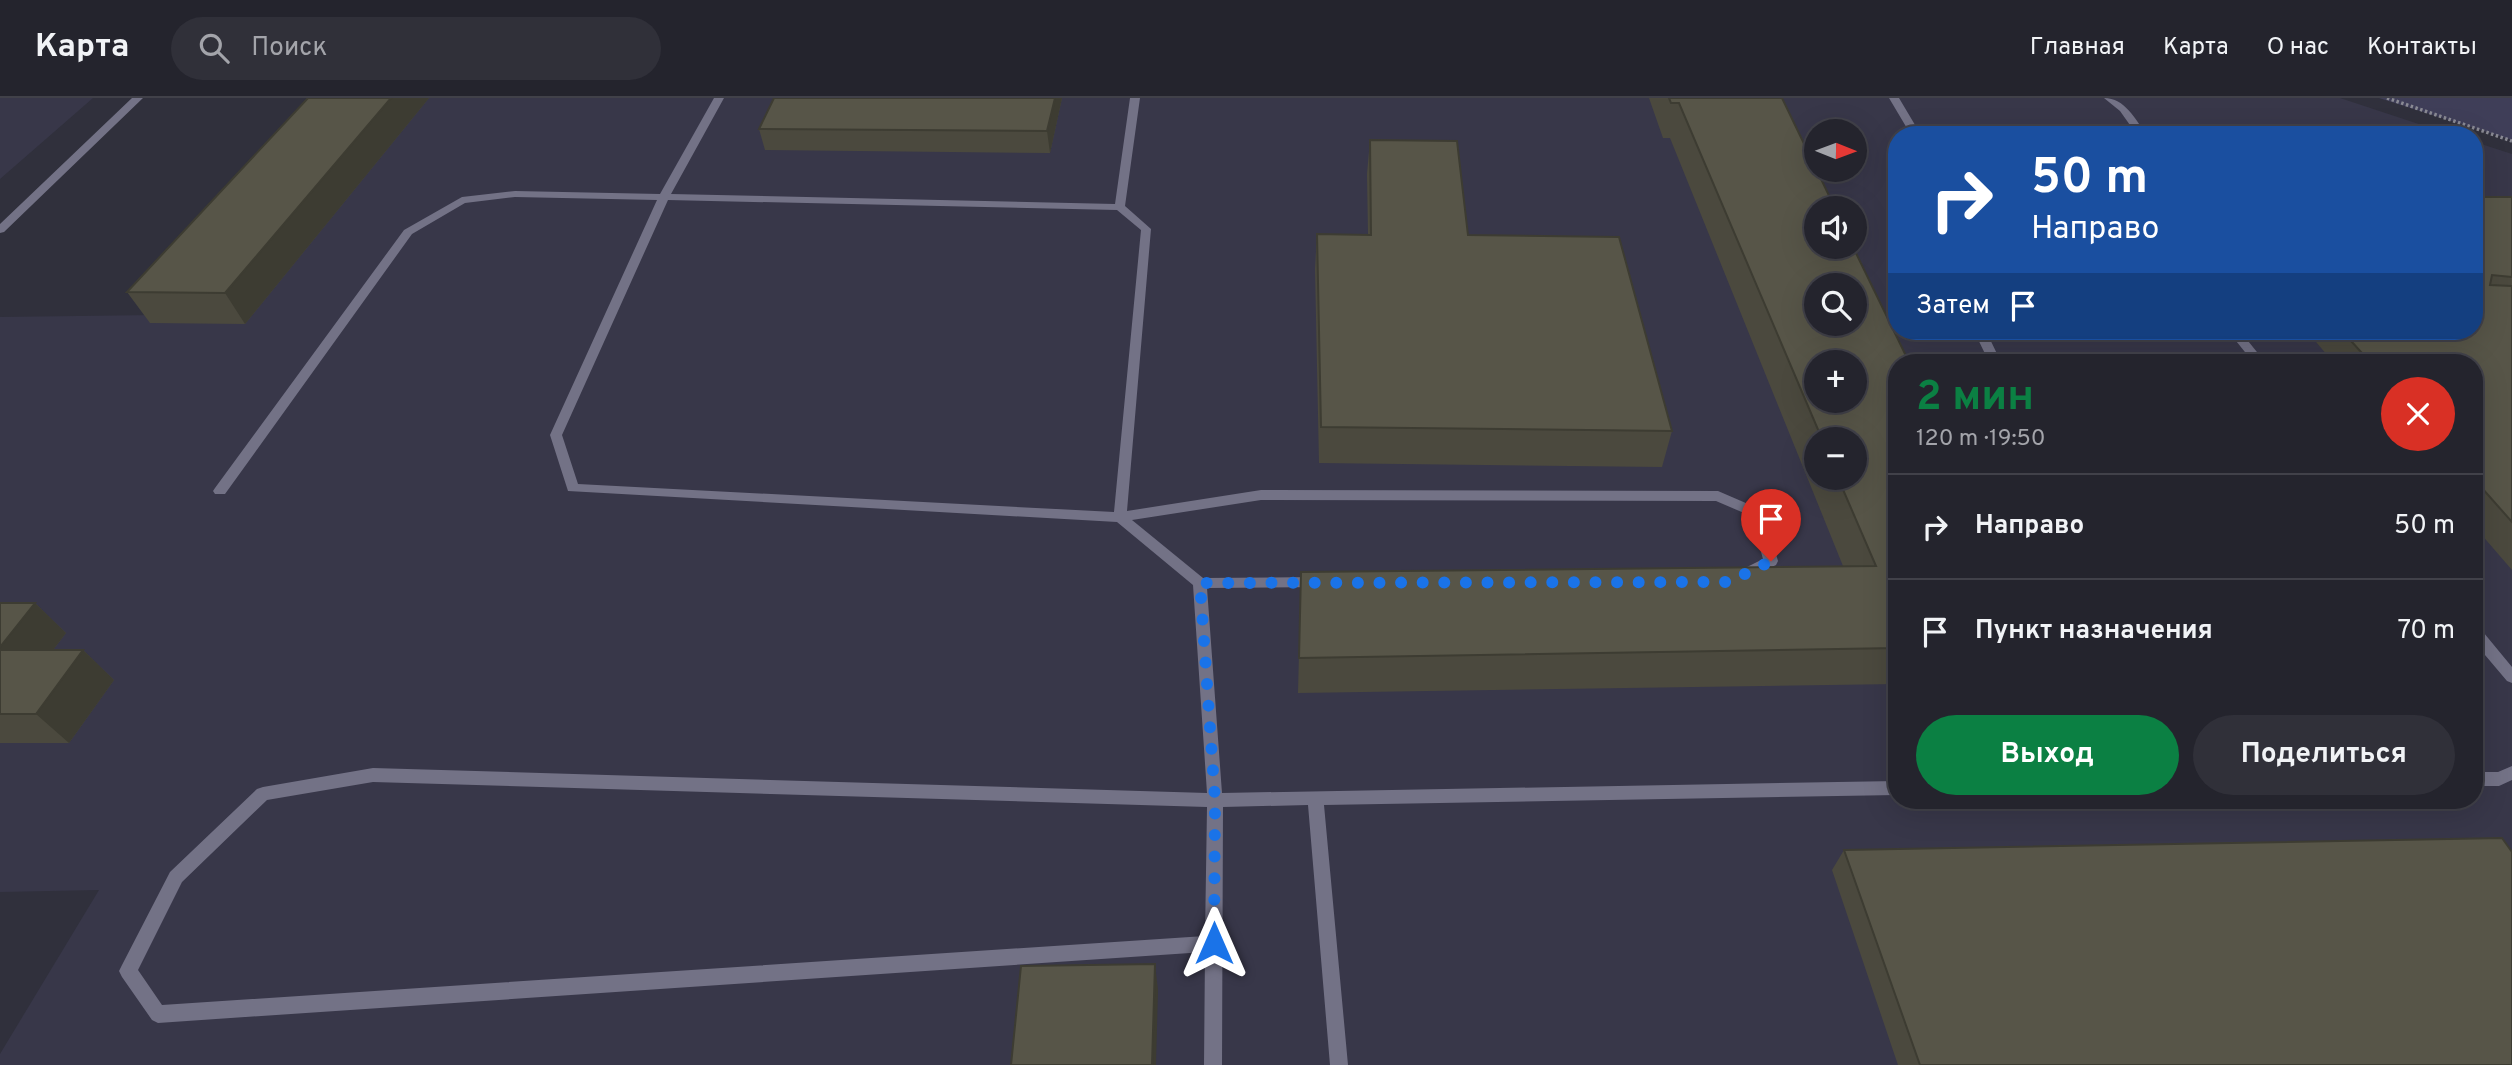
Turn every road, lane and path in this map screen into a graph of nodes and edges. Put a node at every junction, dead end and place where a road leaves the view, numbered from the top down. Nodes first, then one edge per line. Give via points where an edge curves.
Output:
1 (138, 98) edge
2 (719, 98) edge
3 (1135, 98) edge
4 (1894, 98) edge
5 (2109, 98) edge
6 (2387, 98) edge
7 (1911, 126) edge
8 (2135, 126) edge
9 (2468, 126) edge
10 (2483, 131) edge
11 (2512, 141) edge
12 (664, 197) junction
13 (1120, 207) junction
14 (0, 230) edge
15 (2241, 340) edge
16 (2253, 354) edge
17 (220, 491) dead end
18 (1119, 517) junction
19 (1339, 582) edge
20 (1729, 582) edge
21 (1200, 583) junction
22 (2483, 642) edge
23 (2512, 677) edge
24 (2512, 773) edge
25 (2483, 779) edge
26 (1888, 788) edge
27 (1315, 797) junction
28 (1215, 800) junction
29 (1214, 943) junction
30 (1213, 1065) edge
31 (1339, 1065) edge

1 - 14 lane
2 - 12 lane
3 - 13 lane
4 - 7 lane
5 - 8 lane
6 - 9 path
10 - 11 path
12 - 13 lane
12 - 17 lane via 515,194 462,200 408,232
12 - 18 lane via 556,435 573,488
13 - 18 lane via 1146,229
15 - 16 lane
18 - 20 lane via 1261,495 1718,496 1757,513 1771,561
18 - 21 lane
19 - 21 lane
21 - 28 lane
22 - 23 lane
24 - 25 lane
26 - 27 lane
27 - 28 lane
27 - 31 lane
28 - 29 lane
28 - 29 lane via 373,775 263,794 176,877 128,971 158,1014
29 - 30 lane

